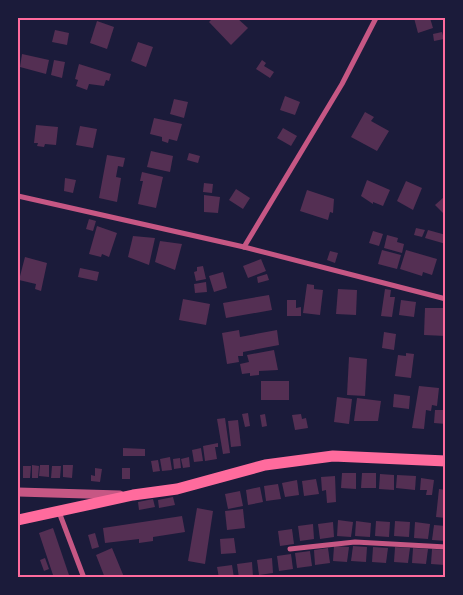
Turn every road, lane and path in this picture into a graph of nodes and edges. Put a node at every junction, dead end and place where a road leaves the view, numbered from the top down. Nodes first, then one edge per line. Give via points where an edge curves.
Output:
1 (376, 18) edge
2 (18, 196) edge
3 (244, 247) junction
4 (446, 299) edge
5 (446, 461) edge
6 (18, 492) edge
7 (132, 495) junction
8 (59, 512) junction
9 (18, 520) edge
10 (446, 547) edge
11 (290, 549) dead end
12 (84, 578) edge

1 - 3 street via 342,84
2 - 3 street
3 - 4 street
5 - 7 main road via 333,456 265,465 177,489
6 - 7 street
7 - 8 main road
8 - 9 main road
8 - 12 street
10 - 11 street via 355,542

